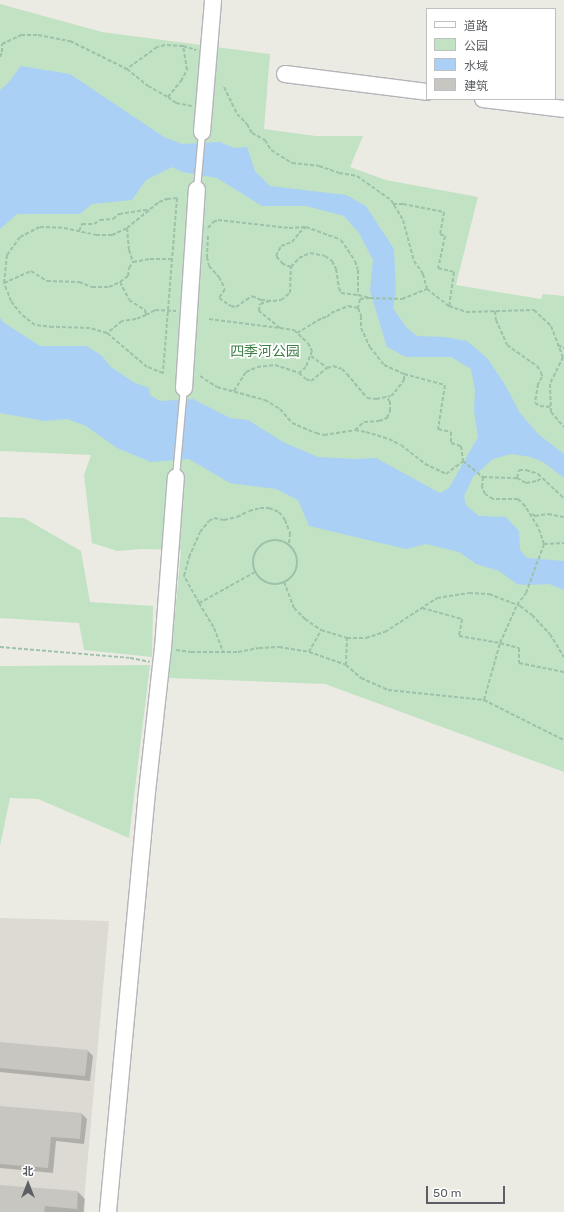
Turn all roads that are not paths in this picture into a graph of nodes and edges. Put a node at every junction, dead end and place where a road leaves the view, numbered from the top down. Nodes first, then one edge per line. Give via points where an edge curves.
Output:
1 (213, 0) edge
2 (285, 74) dead end
3 (426, 92) edge
4 (491, 100) edge
5 (564, 109) edge
6 (202, 132) joint
7 (197, 189) joint
8 (184, 388) joint
9 (176, 476) joint
10 (108, 1212) edge

1 - 6 street
2 - 3 street
4 - 5 street
6 - 7 lane
7 - 8 street
8 - 9 lane
9 - 10 street via 162,656

